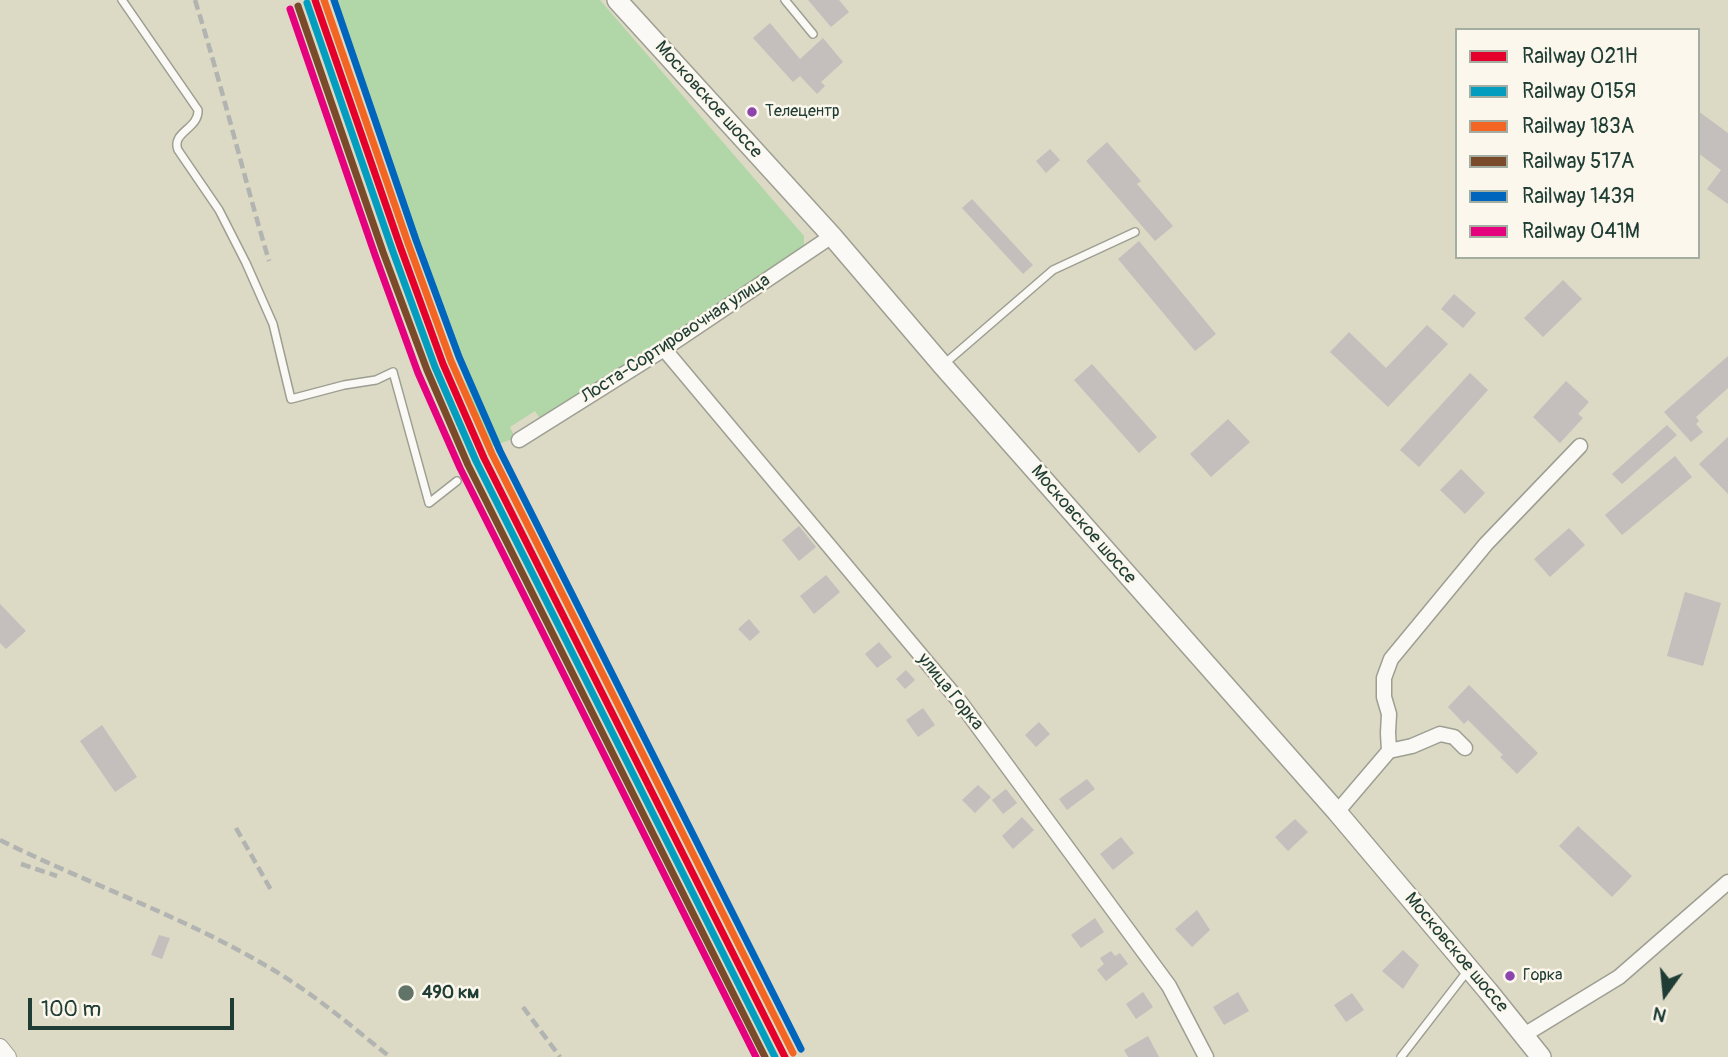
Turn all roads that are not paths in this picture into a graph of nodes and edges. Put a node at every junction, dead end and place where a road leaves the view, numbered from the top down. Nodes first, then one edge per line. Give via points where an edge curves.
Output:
1 (121, 0) edge
2 (617, 0) edge
3 (785, 0) edge
4 (813, 34) dead end
5 (1135, 232) dead end
6 (832, 236) junction
7 (664, 349) junction
8 (943, 366) junction
9 (520, 440) dead end
10 (1580, 446) dead end
11 (457, 481) dead end
12 (1465, 748) dead end
13 (1389, 751) junction
14 (1337, 813) junction
15 (1728, 883) edge
16 (1469, 969) junction
17 (1524, 1035) junction
18 (0, 1047) edge
19 (8, 1057) edge
20 (1206, 1057) edge
21 (1401, 1057) edge
22 (1541, 1057) edge

1 - 11 lane via 198,110 195,123 176,144 219,210 246,263 273,324 292,399 393,372 429,503
2 - 6 main road, Московское шоссе
3 - 4 lane
5 - 8 lane via 1053,270
6 - 7 street, Лоста-Сортировочная улица
6 - 8 main road, Московское шоссе
7 - 9 street, Лоста-Сортировочная улица
7 - 20 street, улица Горка via 960,702 1169,986
8 - 14 main road, Московское шоссе
10 - 13 street via 1486,544 1391,659 1384,678 1390,714
12 - 13 street via 1454,737 1440,734
13 - 14 street
14 - 16 main road, Московское шоссе
15 - 17 street via 1619,977
16 - 17 main road, Московское шоссе
16 - 21 lane
17 - 22 main road, Московское шоссе
18 - 19 street

